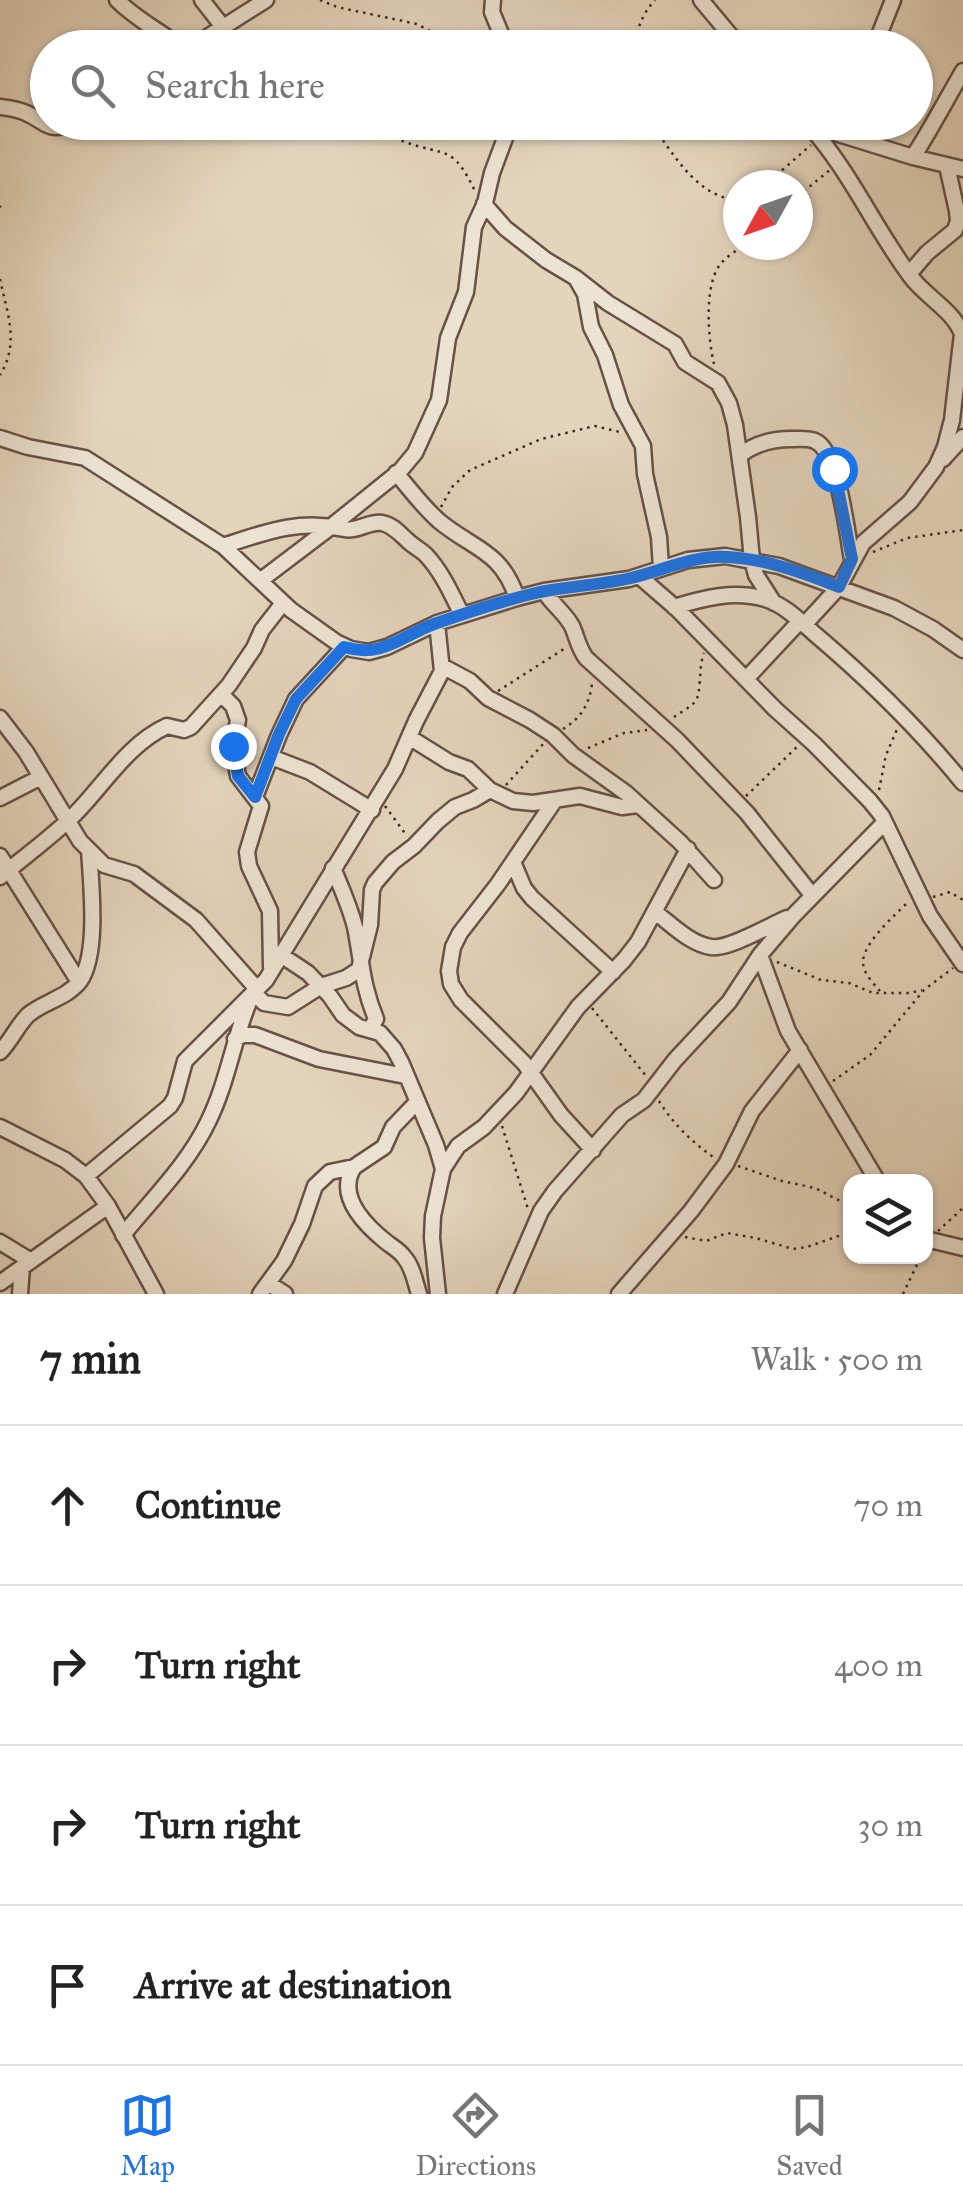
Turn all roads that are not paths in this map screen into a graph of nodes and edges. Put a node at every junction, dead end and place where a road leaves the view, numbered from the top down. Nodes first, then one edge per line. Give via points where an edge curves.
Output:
1 (117, 0) edge
2 (202, 0) edge
3 (266, 0) edge
4 (493, 0) edge
5 (701, 0) edge
6 (893, 0) edge
7 (223, 27) junction
8 (157, 30) edge
9 (218, 30) edge
10 (500, 30) edge
11 (726, 30) edge
12 (881, 30) edge
13 (963, 72) edge
14 (0, 107) edge
15 (30, 114) edge
16 (933, 126) edge
17 (504, 140) edge
18 (833, 140) edge
19 (859, 140) edge
20 (924, 140) edge
21 (913, 157) junction
22 (955, 168) edge
23 (484, 204) junction
24 (909, 274) junction
25 (576, 278) junction
26 (0, 438) edge
27 (963, 438) edge
28 (740, 455) junction
29 (936, 466) junction
30 (396, 473) junction
31 (334, 525) junction
32 (223, 546) junction
33 (854, 556) junction
34 (752, 560) junction
35 (661, 568) junction
36 (639, 576) junction
37 (262, 580) junction
38 (839, 587) junction
39 (544, 591) junction
40 (517, 598) junction
41 (283, 603) junction
42 (774, 603) junction
43 (674, 607) junction
44 (462, 616) junction
45 (437, 623) junction
46 (802, 623) junction
47 (962, 646) edge
48 (344, 647) junction
49 (442, 666) junction
50 (746, 680) junction
51 (221, 694) junction
52 (0, 718) edge
53 (409, 737) junction
54 (270, 756) junction
55 (41, 777) junction
56 (963, 783) edge
57 (494, 792) junction
58 (255, 797) junction
59 (0, 798) edge
60 (555, 800) junction
61 (375, 804) junction
62 (638, 804) junction
63 (881, 816) junction
64 (67, 822) junction
65 (688, 849) junction
66 (89, 850) junction
67 (0, 856) edge
68 (512, 862) junction
69 (333, 868) junction
70 (4, 873) edge
71 (714, 880) dead end
72 (812, 896) junction
73 (655, 912) junction
74 (794, 915) junction
75 (762, 953) junction
76 (281, 956) junction
77 (962, 963) edge
78 (360, 967) junction
79 (613, 972) junction
80 (270, 973) junction
81 (79, 982) junction
82 (321, 986) junction
83 (254, 993) junction
84 (370, 1030) junction
85 (235, 1039) junction
86 (800, 1050) junction
87 (0, 1052) edge
88 (531, 1072) junction
89 (405, 1076) junction
90 (417, 1102) junction
91 (0, 1127) edge
92 (593, 1150) junction
93 (354, 1167) junction
94 (443, 1169) junction
95 (873, 1174) edge
96 (86, 1176) junction
97 (108, 1206) junction
98 (122, 1235) junction
99 (933, 1241) edge
100 (0, 1242) edge
101 (963, 1248) edge
102 (26, 1264) junction
103 (0, 1283) edge
104 (264, 1289) edge
105 (20, 1294) edge
106 (156, 1294) edge
107 (286, 1294) edge
108 (420, 1294) edge
109 (438, 1294) edge
110 (506, 1294) edge
111 (618, 1294) edge

1 - 8 street
2 - 7 street
3 - 7 street
4 - 10 street
5 - 11 street
6 - 12 street
7 - 9 street
13 - 16 street
14 - 15 street
17 - 23 street
18 - 24 street via 839,162
19 - 21 street
20 - 21 street
21 - 22 street
22 - 24 street via 955,230
23 - 25 street via 517,238
23 - 30 street via 436,409 415,453
24 - 29 street via 962,334 952,420
25 - 28 street via 675,344 684,362 718,383 730,403
25 - 35 street via 644,451
26 - 32 street via 85,458
27 - 29 street
28 - 33 street via 778,439 818,442 830,459
28 - 34 street
29 - 33 street via 910,502
30 - 31 street
30 - 40 street via 436,517 502,566
31 - 32 street via 298,524
31 - 37 street
31 - 44 street via 356,529 379,522 398,531 426,556
32 - 37 street
33 - 38 street
34 - 35 street via 704,557
34 - 38 street
34 - 42 street
35 - 36 street
36 - 39 street
36 - 43 street
37 - 41 street
38 - 46 street
38 - 47 street
39 - 40 street
39 - 72 street via 568,619 581,651 738,803
40 - 44 street
41 - 48 street
41 - 51 street
42 - 43 street via 718,595
42 - 46 street
43 - 50 street
44 - 45 street
45 - 48 street via 370,652
45 - 49 street
46 - 50 street
46 - 56 street via 865,677
48 - 54 street via 300,694
49 - 53 street
49 - 62 street via 554,735
50 - 63 street
51 - 58 street via 236,710 238,776
51 - 64 street via 189,729 166,726 148,738
52 - 55 street
53 - 57 street via 468,769
53 - 61 street
54 - 58 street
54 - 61 street
55 - 59 street
55 - 64 street
57 - 60 street via 532,804
57 - 78 street via 455,807 373,886
58 - 80 street via 262,808 247,852 270,911
60 - 62 street via 580,796 622,807
60 - 68 street
61 - 69 street
62 - 65 street
63 - 72 street
63 - 77 street via 919,896
64 - 66 street
64 - 70 street
65 - 71 street
65 - 73 street
66 - 81 street via 92,935
66 - 83 street via 196,920
67 - 70 street
68 - 79 street via 532,898
68 - 88 street via 460,932 449,971 461,1000
69 - 76 street
69 - 78 street via 354,924
70 - 81 street
72 - 74 street
73 - 74 street via 711,948
73 - 79 street
74 - 75 street
75 - 86 street via 783,1021
75 - 92 street via 644,1100
76 - 80 street
76 - 82 street
78 - 82 street
78 - 84 street via 376,1019
79 - 88 street
80 - 83 street
81 - 87 street via 28,1016
82 - 83 street via 288,1007 264,1003
82 - 84 street via 343,1016
83 - 85 street
83 - 96 street via 186,1061 170,1106
84 - 89 street via 394,1049
85 - 89 street via 255,1035 320,1059
85 - 98 street via 202,1134
86 - 95 street
86 - 111 street via 752,1111 726,1164
88 - 92 street
88 - 94 street
89 - 90 street
90 - 93 street via 386,1145
90 - 94 street
91 - 96 street
92 - 110 street via 541,1210
93 - 104 street via 330,1172 315,1186 284,1261
93 - 108 street via 349,1198 404,1257
94 - 109 street via 433,1227
96 - 97 street
97 - 98 street
97 - 102 street
98 - 106 street
99 - 101 street
100 - 102 street
102 - 103 street
102 - 105 street
104 - 107 street

